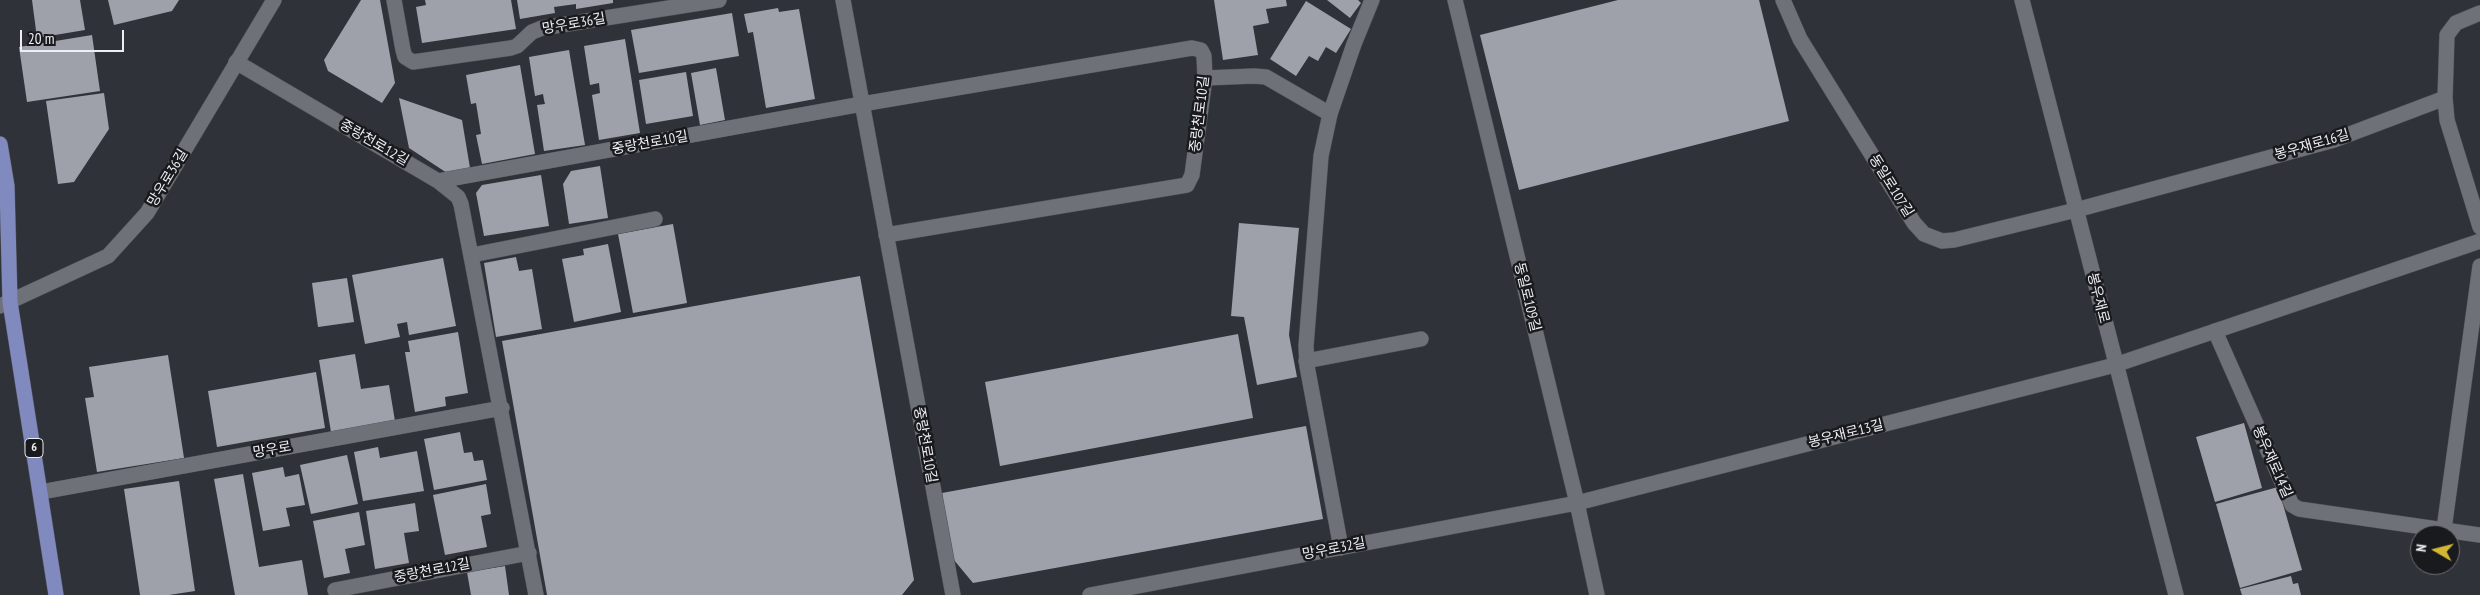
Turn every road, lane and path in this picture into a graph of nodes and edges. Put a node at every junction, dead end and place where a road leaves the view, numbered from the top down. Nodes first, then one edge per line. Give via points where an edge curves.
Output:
1 (274, 0) edge
2 (394, 0) edge
3 (719, 0) edge
4 (843, 0) edge
5 (1372, 0) edge
6 (1455, 0) edge
7 (1783, 0) edge
8 (2022, 0) edge
9 (2480, 13) edge
10 (236, 62) junction
11 (1205, 78) junction
12 (2445, 98) junction
13 (862, 104) junction
14 (1330, 114) junction
15 (0, 144) edge
16 (438, 181) junction
17 (2076, 210) junction
18 (655, 220) dead end
19 (2480, 227) edge
20 (886, 235) junction
21 (2480, 240) edge
22 (472, 255) junction
23 (2480, 266) edge
24 (0, 286) edge
25 (5, 304) edge
26 (2215, 331) junction
27 (1421, 339) dead end
28 (1306, 361) junction
29 (2115, 365) junction
30 (502, 408) junction
31 (41, 492) junction
32 (1577, 503) junction
33 (2415, 525) edge
34 (2445, 525) edge
35 (2460, 532) edge
36 (2480, 535) edge
37 (1341, 548) junction
38 (528, 553) junction
39 (335, 590) dead end
40 (56, 595) edge
41 (536, 595) edge
42 (953, 595) edge
43 (1090, 595) edge
44 (1597, 595) edge
45 (2176, 595) edge

1 - 10 street, 망우로36길
2 - 3 street, 망우로36길 via 402,50 405,57 413,62 511,48 542,28
4 - 13 street, 중랑천로10길
5 - 14 street
6 - 32 street, 동일로109길
7 - 17 street, 동일로107길 via 1800,39 1914,223 1924,234 1942,241 1954,240
8 - 17 street, 봉우재로
9 - 12 street via 2456,23 2447,36
10 - 16 street, 중랑천로12길
10 - 25 street, 망우로36길 via 147,213 108,256
11 - 13 street, 중랑천로10길 via 1204,56 1201,50 1192,48
11 - 14 street via 1266,78
11 - 20 street, 중랑천로10길 via 1188,185
12 - 17 street, 봉우재로16길 via 2334,140
12 - 19 street via 2447,120
13 - 16 street, 중랑천로10길
13 - 20 street, 중랑천로10길
14 - 28 street via 1318,172
15 - 25 main road, 6 via 7,186
16 - 22 street, 중랑천로12길 via 462,204
17 - 29 street, 봉우재로
18 - 22 street
20 - 42 street, 중랑천로10길
21 - 26 street
22 - 30 street, 중랑천로12길
23 - 34 street
24 - 25 street
25 - 31 main road, 6
26 - 29 street
26 - 33 street, 봉우재로14길 via 2292,505 2299,509
27 - 28 street
28 - 37 street
29 - 32 street, 봉우재로13길
29 - 45 street, 봉우재로
30 - 31 street, 망우로
30 - 38 street, 중랑천로12길
31 - 40 main road, 6
32 - 37 street, 망우로32길
32 - 44 street, 동일로109길
35 - 36 street, 봉우재로14길
37 - 43 street, 망우로32길
38 - 39 street, 중랑천로12길
38 - 41 street, 중랑천로12길

